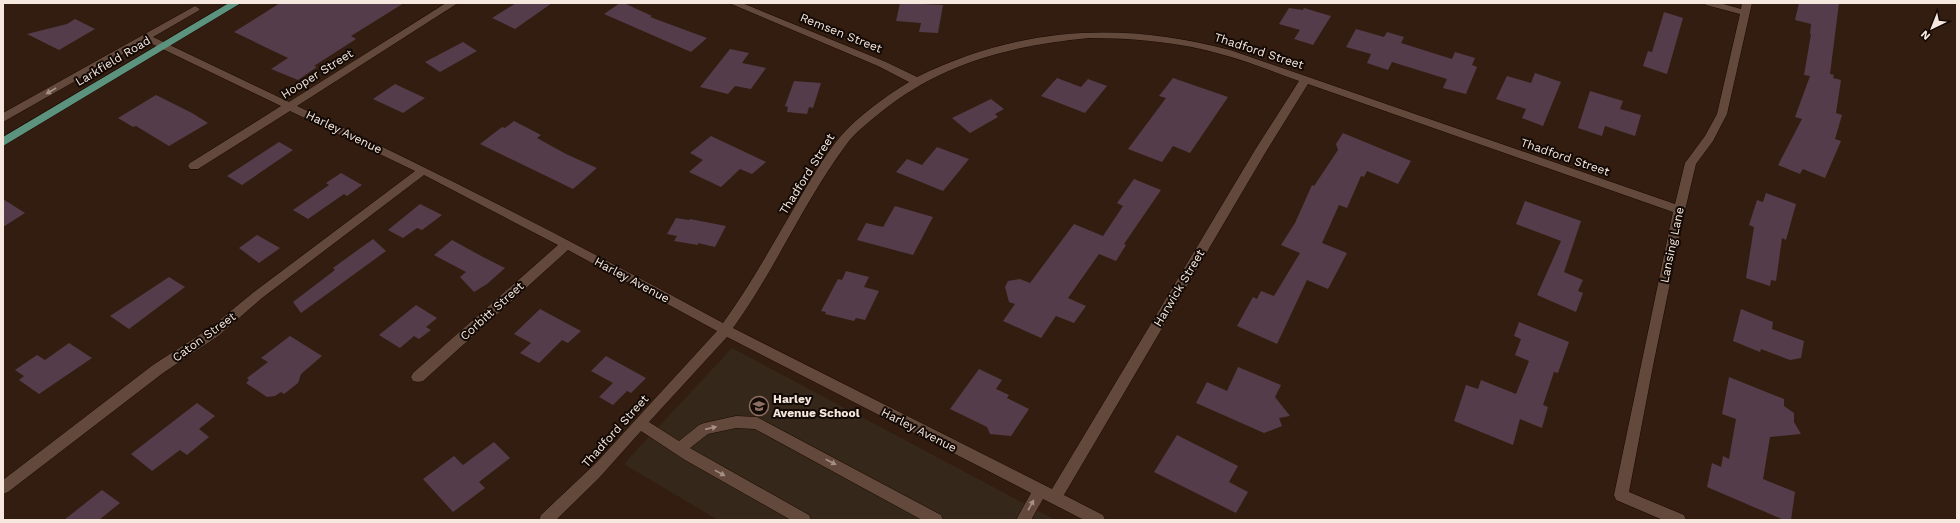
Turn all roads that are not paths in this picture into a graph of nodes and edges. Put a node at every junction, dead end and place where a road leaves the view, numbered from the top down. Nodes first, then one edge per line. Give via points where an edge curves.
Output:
1 (236, 3) edge
2 (453, 3) edge
3 (734, 3) edge
4 (1709, 3) edge
5 (1746, 8) edge
6 (194, 9) dead end
7 (145, 36) junction
8 (164, 46) junction
9 (1305, 80) junction
10 (916, 81) junction
11 (291, 106) junction
12 (3, 118) edge
13 (3, 142) edge
14 (194, 166) dead end
15 (423, 170) junction
16 (1679, 210) junction
17 (567, 244) junction
18 (725, 330) junction
19 (418, 377) dead end
20 (640, 423) junction
21 (679, 449) junction
22 (3, 488) edge
23 (1040, 490) junction
24 (1055, 497) junction
25 (546, 520) edge
26 (804, 520) edge
27 (936, 520) edge
28 (1023, 520) edge
29 (1098, 520) edge
30 (1678, 520) edge

1 - 8 main road, Larkfield Road
2 - 11 street, Hooper Street
3 - 10 street, Remsen Street via 882,64
4 - 5 street
5 - 16 street, Lansing Lane via 1722,114 1691,163
6 - 7 street
7 - 8 street, Harley Avenue
7 -> 12 street
8 - 11 street, Harley Avenue
8 - 13 main road, Larkfield Road
9 - 10 street, Thadford Street via 1226,52 1175,41 1125,35 1077,36 994,50 960,61
9 - 16 street, Thadford Street
9 - 24 street, Harwick Street
10 - 18 street, Thadford Street via 878,107 843,140
11 - 14 street, Hooper Street
11 - 15 street, Harley Avenue
15 - 17 street, Harley Avenue
15 - 22 street, Caton Street via 258,295 214,332 158,369
16 - 30 street, Lansing Lane via 1621,495
17 - 18 street, Harley Avenue
17 - 19 street, Corbitt Street
18 - 20 street, Thadford Street
18 - 23 street, Harley Avenue
20 - 21 street
20 - 25 street, Thadford Street via 601,467
21 -> 26 street
21 -> 27 street via 704,429 736,422 757,423
23 - 24 street, Harley Avenue
28 -> 23 street
24 - 29 street, Harley Avenue

